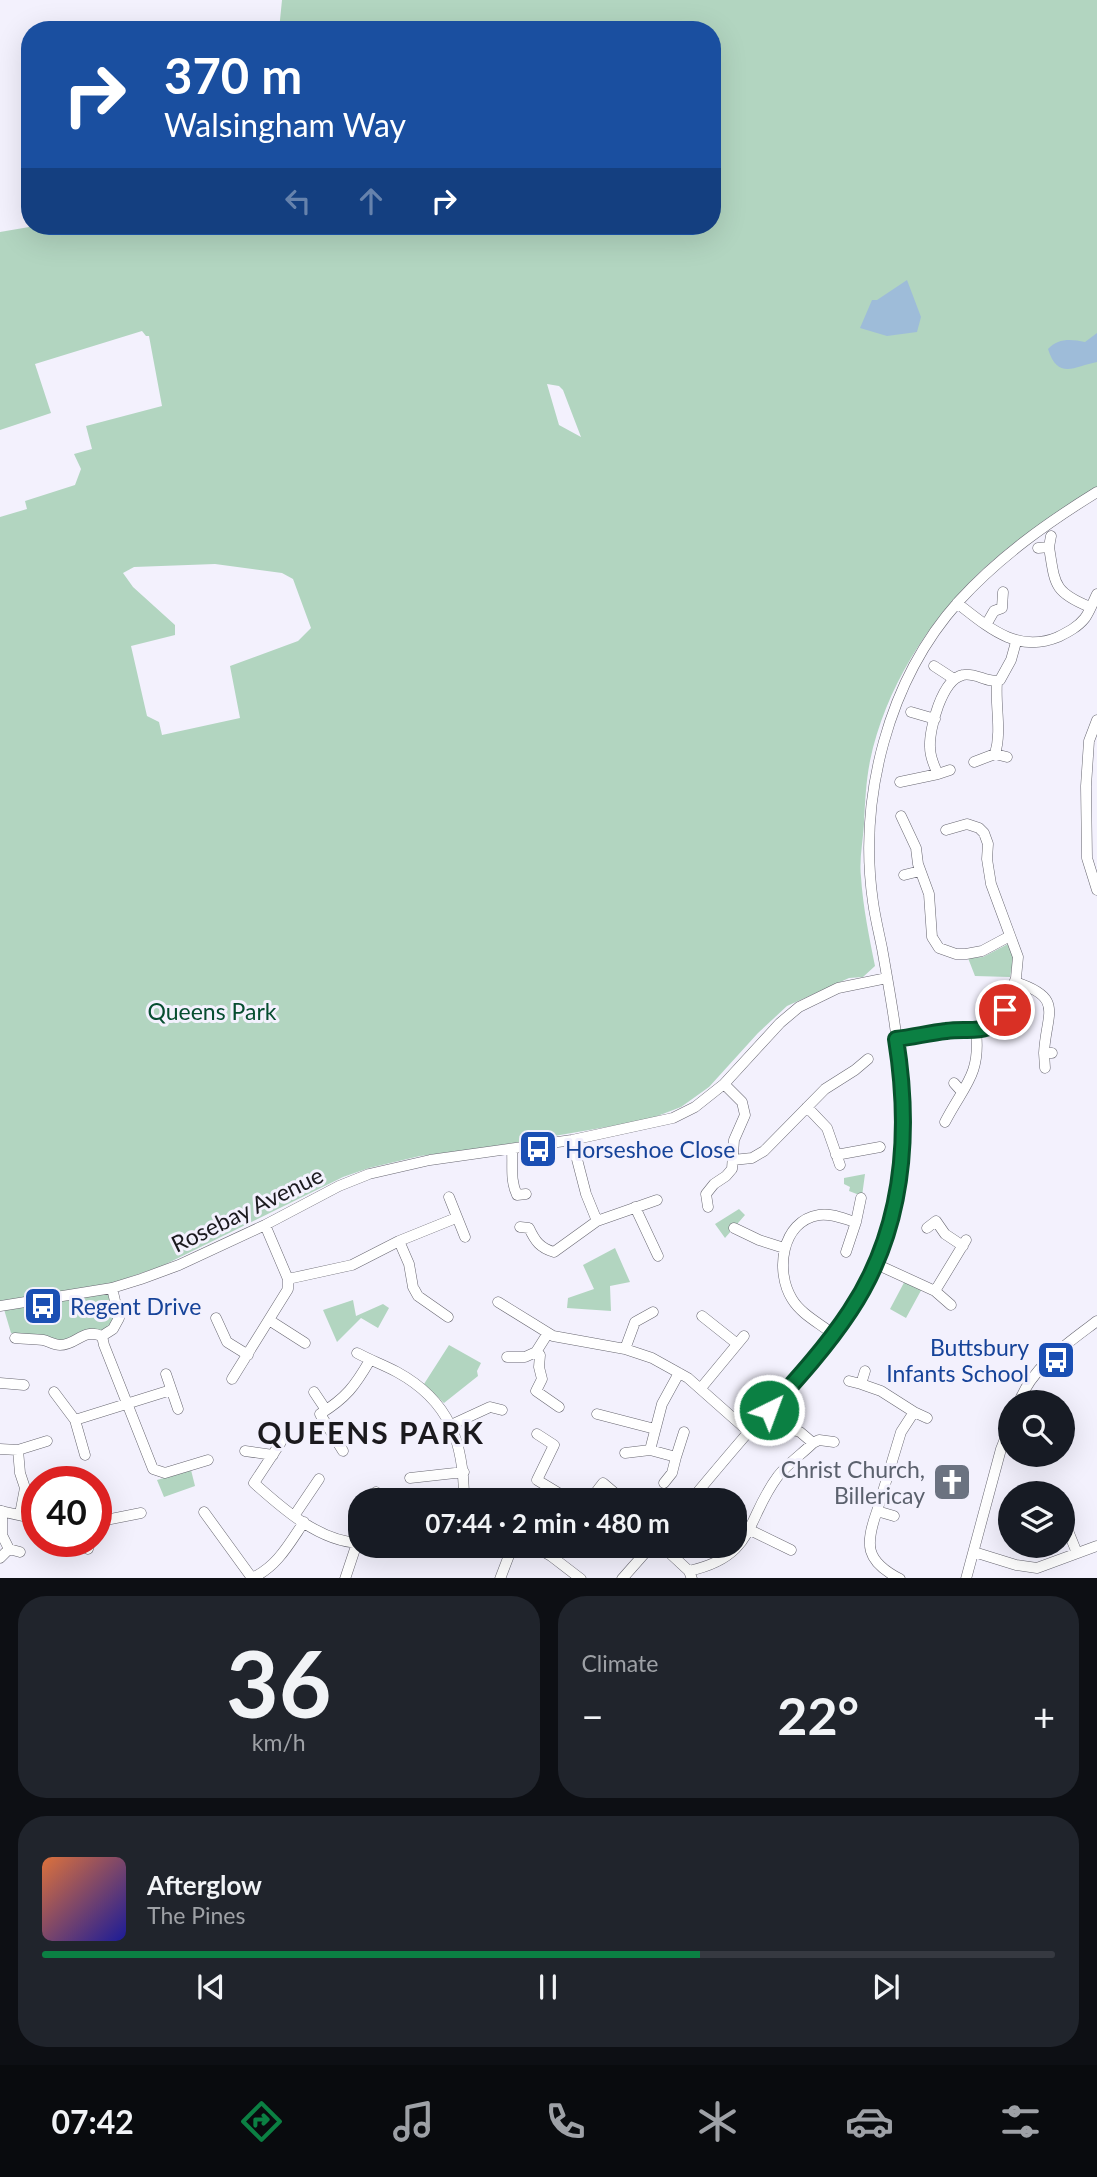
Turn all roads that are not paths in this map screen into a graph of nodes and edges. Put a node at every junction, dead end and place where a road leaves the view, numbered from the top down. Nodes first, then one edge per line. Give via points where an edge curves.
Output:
1 (1097, 492) edge
2 (1038, 548) dead end
3 (1003, 592) dead end
4 (1097, 594) edge
5 (957, 603) junction
6 (1090, 607) junction
7 (986, 625) junction
8 (1016, 642) junction
9 (934, 666) dead end
10 (954, 679) junction
11 (997, 682) junction
12 (911, 712) dead end
13 (935, 719) junction
14 (1097, 720) edge
15 (995, 754) junction
16 (1007, 757) dead end
17 (974, 762) dead end
18 (950, 770) dead end
19 (937, 774) junction
20 (900, 782) dead end
21 (901, 816) dead end
22 (946, 830) dead end
23 (1092, 848) edge
24 (920, 871) junction
25 (904, 875) dead end
26 (1097, 890) edge
27 (1010, 936) junction
28 (887, 978) junction
29 (1015, 982) junction
30 (976, 1031) junction
31 (896, 1039) junction
32 (868, 1059) dead end
33 (1045, 1068) dead end
34 (954, 1083) dead end
35 (724, 1084) junction
36 (962, 1092) junction
37 (807, 1107) junction
38 (945, 1122) dead end
39 (572, 1140) junction
40 (880, 1147) dead end
41 (512, 1150) junction
42 (733, 1160) junction
43 (526, 1194) dead end
44 (449, 1197) dead end
45 (861, 1198) dead end
46 (656, 1200) dead end
47 (635, 1207) junction
48 (708, 1207) dead end
49 (456, 1218) junction
50 (597, 1221) junction
51 (856, 1222) junction
52 (265, 1225) junction
53 (520, 1227) dead end
54 (734, 1228) dead end
55 (927, 1228) dead end
56 (465, 1237) dead end
57 (399, 1241) junction
58 (784, 1248) junction
59 (846, 1252) dead end
60 (658, 1256) dead end
61 (876, 1264) junction
62 (289, 1279) junction
63 (112, 1288) junction
64 (935, 1291) junction
65 (498, 1302) dead end
66 (951, 1305) dead end
67 (0, 1306) edge
68 (653, 1312) dead end
69 (702, 1316) dead end
70 (448, 1317) dead end
71 (216, 1318) dead end
72 (269, 1320) junction
73 (1097, 1321) edge
74 (548, 1333) junction
75 (833, 1334) junction
76 (102, 1336) junction
77 (15, 1338) dead end
78 (305, 1343) dead end
79 (625, 1349) junction
80 (536, 1352) junction
81 (357, 1353) dead end
82 (248, 1355) junction
83 (508, 1357) dead end
84 (370, 1360) junction
85 (865, 1371) dead end
86 (679, 1373) junction
87 (166, 1374) dead end
88 (232, 1379) dead end
89 (849, 1381) dead end
90 (0, 1383) edge
91 (861, 1384) junction
92 (24, 1385) dead end
93 (701, 1388) junction
94 (171, 1390) junction
95 (1026, 1390) edge
96 (54, 1392) dead end
97 (314, 1392) dead end
98 (127, 1403) junction
99 (559, 1407) dead end
100 (178, 1409) dead end
101 (326, 1410) junction
102 (502, 1410) dead end
103 (914, 1412) junction
104 (597, 1414) dead end
105 (927, 1418) dead end
106 (75, 1420) junction
107 (451, 1425) junction
108 (786, 1427) dead end
109 (655, 1429) junction
110 (684, 1432) dead end
111 (749, 1432) junction
112 (537, 1434) dead end
113 (47, 1441) dead end
114 (281, 1442) dead end
115 (834, 1442) dead end
116 (813, 1443) junction
117 (0, 1449) edge
118 (18, 1450) junction
119 (650, 1450) junction
120 (246, 1451) dead end
121 (343, 1451) dead end
122 (625, 1453) dead end
123 (85, 1455) dead end
124 (273, 1455) junction
125 (676, 1457) junction
126 (208, 1460) dead end
127 (998, 1461) edge
128 (464, 1472) junction
129 (410, 1478) dead end
130 (319, 1479) dead end
131 (664, 1483) dead end
132 (464, 1488) edge
133 (550, 1488) edge
134 (701, 1488) edge
135 (877, 1510) junction
136 (1, 1511) edge
137 (204, 1512) dead end
138 (141, 1513) dead end
139 (20, 1514) joint
140 (894, 1516) dead end
141 (112, 1519) edge
142 (299, 1519) junction
143 (750, 1530) junction
144 (348, 1541) edge
145 (1097, 1546) edge
146 (1075, 1548) edge
147 (791, 1550) dead end
148 (974, 1552) junction
149 (1077, 1553) junction
150 (0, 1558) edge
151 (352, 1558) edge
152 (508, 1558) edge
153 (554, 1558) edge
154 (640, 1558) edge
155 (674, 1558) edge
156 (690, 1575) edge
157 (252, 1578) edge
158 (345, 1578) edge
159 (500, 1578) edge
160 (581, 1578) edge
161 (622, 1578) edge
162 (900, 1578) edge
163 (966, 1578) edge

1 - 5 street via 986,572
2 - 6 street via 1050,541 1057,586
3 - 7 street via 1002,608 994,611
4 - 6 street
5 - 7 street
5 - 28 street via 906,683 876,775 869,853
6 - 8 street via 1069,632 1040,643
7 - 8 street
8 - 11 street
9 - 10 street
10 - 11 street via 974,674
10 - 13 street via 943,694
11 - 15 street via 1000,734
12 - 13 street
13 - 19 street via 929,743
14 - 23 street via 1087,758
15 - 16 street
15 - 17 street
18 - 19 street
19 - 20 street
21 - 24 street via 916,848
22 - 27 street via 967,824 984,833 988,844 982,859
23 - 26 street via 1089,870
24 - 25 street
24 - 27 street via 929,894 932,937 939,948 966,954
27 - 29 street via 1018,957
28 - 31 street
28 - 35 street, Rosebay Avenue via 838,988 799,1007
29 - 30 street via 1001,1018
29 - 33 street via 1036,989 1048,1002
30 - 31 street
30 - 36 street via 978,1056 971,1081
31 - 61 street via 904,1106 902,1161 892,1217
32 - 37 street
34 - 36 street
35 - 39 street, Rosebay Avenue via 673,1118
35 - 42 street via 742,1102 745,1115 734,1139
36 - 38 street
37 - 40 street via 827,1128 838,1160
37 - 42 street via 758,1155
39 - 41 street, Rosebay Avenue
39 - 50 street
41 - 43 street via 515,1192
41 - 52 street, Rosebay Avenue via 430,1160 369,1174
42 - 48 street via 726,1176 706,1194
44 - 49 street
45 - 51 street
46 - 47 street
47 - 50 street
47 - 60 street
49 - 56 street
49 - 57 street
50 - 53 street via 554,1252 537,1243 529,1228
51 - 58 street via 829,1214 808,1218
51 - 59 street
52 - 62 street
52 - 63 street, Rosebay Avenue via 179,1265
54 - 58 street
55 - 64 street via 936,1221 945,1234 964,1243
57 - 62 street via 342,1268
57 - 70 street via 418,1296
58 - 75 street via 784,1279 791,1298
61 - 64 street
61 - 75 street
62 - 72 street
63 - 67 street, Rosebay Avenue
63 - 76 street via 119,1318
64 - 66 street
65 - 74 street
68 - 79 street via 639,1313
69 - 93 street via 740,1339
71 - 82 street via 227,1342
72 - 78 street
72 - 82 street
73 - 95 street via 1053,1356
74 - 79 street
74 - 80 street
75 - 111 street
76 - 77 street via 94,1333 59,1345
76 - 98 street
79 - 86 street
80 - 83 street
80 - 99 street via 542,1374 536,1391
81 - 84 street
82 - 88 street
84 - 101 street via 352,1389
84 - 107 street via 421,1389 440,1406
85 - 91 street
86 - 93 street
86 - 109 street
87 - 94 street
89 - 91 street
90 - 92 street
91 - 103 street
93 - 111 street
94 - 98 street
94 - 100 street
96 - 106 street
97 - 101 street
98 - 106 street
98 - 126 street via 152,1469 165,1473
101 - 121 street via 320,1414
102 - 107 street via 491,1407
103 - 105 street
103 - 135 street via 901,1432
104 - 109 street
106 - 123 street
107 - 128 street
108 - 116 street
109 - 119 street
110 - 125 street
111 - 134 street
112 - 133 street via 554,1446 537,1480
113 - 118 street
114 - 124 street
115 - 116 street
116 - 143 street via 778,1476
117 - 118 street
118 - 139 street via 25,1488
119 - 122 street
119 - 125 street
120 - 124 street
124 - 142 street via 254,1483
125 - 131 street
127 - 148 street
128 - 129 street
128 - 132 street
130 - 142 street
135 - 140 street
135 - 162 street via 869,1533 870,1552 882,1570
136 - 139 street
136 - 150 street via 2,1535 15,1550
137 - 157 street
138 - 141 street
142 - 144 street
142 - 157 street via 281,1556
143 - 147 street
143 - 156 street via 737,1548
145 - 149 street
146 - 149 street
148 - 149 street via 1028,1568
148 - 163 street
151 - 158 street
152 - 159 street
153 - 160 street
154 - 161 street
155 - 156 street

